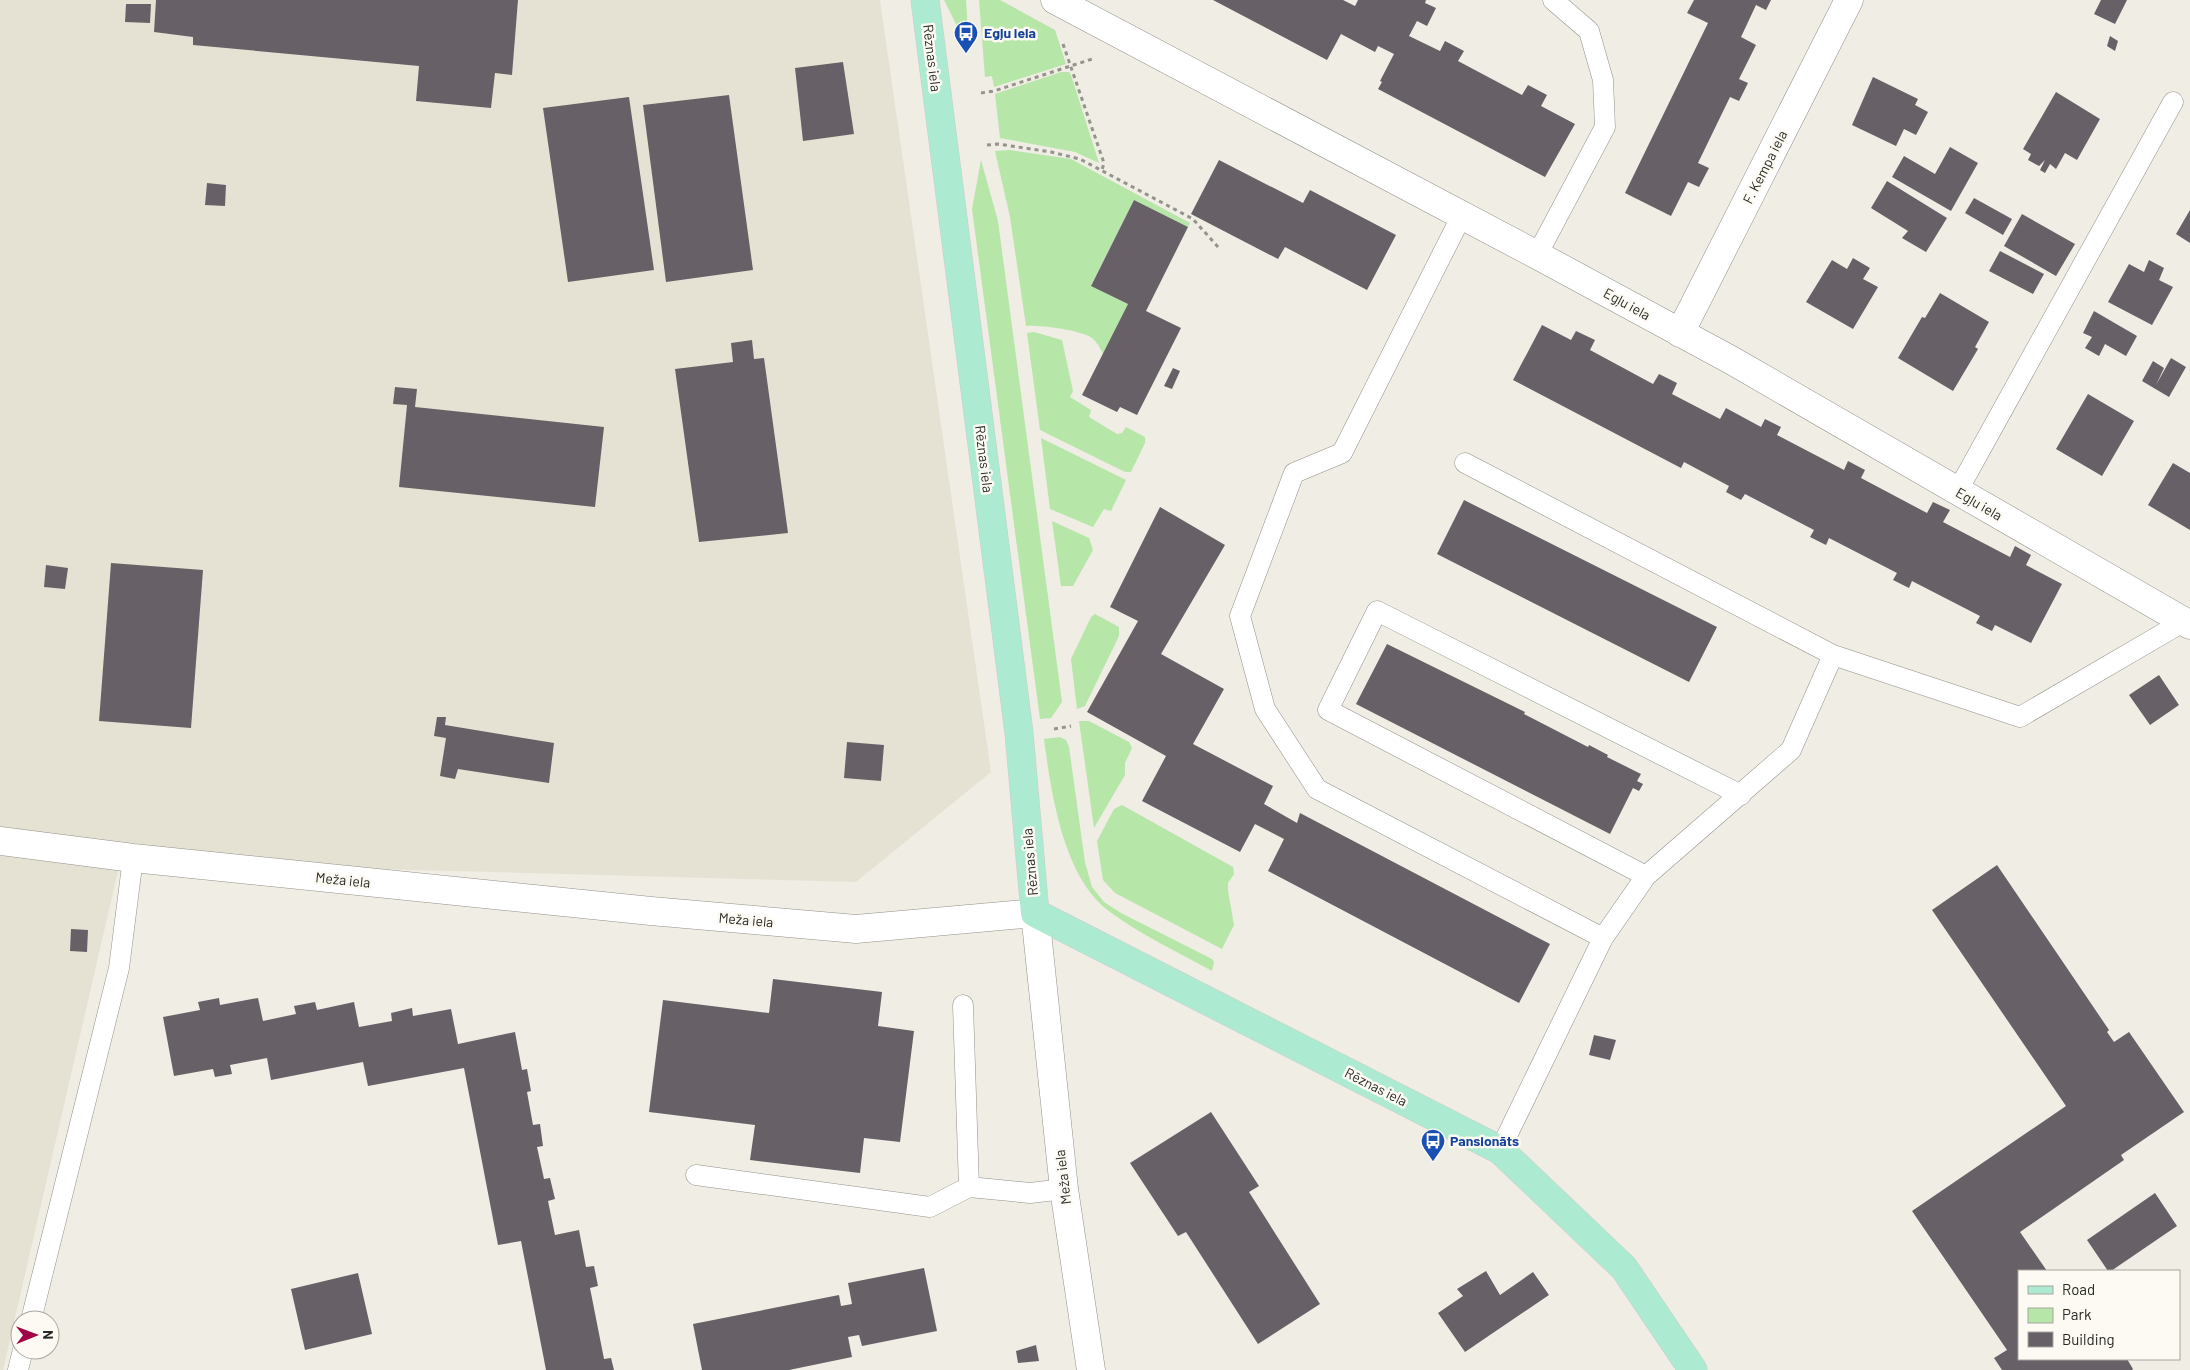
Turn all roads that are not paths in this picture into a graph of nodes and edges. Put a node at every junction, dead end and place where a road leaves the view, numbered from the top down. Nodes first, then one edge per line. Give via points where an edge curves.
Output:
1 (925, 0) edge
2 (1055, 0) edge
3 (1553, 0) edge
4 (1849, 0) edge
5 (2173, 102) dead end
6 (1462, 215) junction
7 (1537, 255) junction
8 (1680, 333) junction
9 (1465, 463) dead end
10 (1957, 492) junction
11 (2186, 624) edge
12 (1834, 655) junction
13 (1741, 795) junction
14 (0, 840) edge
15 (133, 858) junction
16 (1646, 876) junction
17 (1035, 913) junction
18 (1603, 938) junction
19 (963, 1005) dead end
20 (1500, 1150) junction
21 (696, 1175) dead end
22 (969, 1187) junction
23 (1064, 1189) junction
24 (34, 1310) edge
25 (1091, 1370) edge
26 (1693, 1370) edge

1 - 17 main road, Rēznas iela via 1019,733
2 - 6 street, Egļu iela
3 - 7 lane via 1588,31 1603,80 1604,127
4 - 8 street, F. Kempa iela
5 - 10 lane
6 - 7 street, Egļu iela
6 - 18 lane via 1342,453 1294,473 1240,616 1265,709 1317,789
7 - 8 street, Egļu iela
8 - 10 street, Egļu iela
9 - 12 lane
10 - 11 street, Egļu iela
11 - 12 lane via 2020,717
12 - 13 lane via 1791,750
13 - 16 lane
13 - 16 lane via 1377,611 1328,710
14 - 15 street, Meža iela
15 - 17 street, Meža iela via 856,930
15 - 24 lane via 119,968
16 - 18 lane
17 - 20 main road, Rēznas iela
17 - 23 street, Meža iela
18 - 20 lane
19 - 22 lane
20 - 26 main road, Rēznas iela via 1624,1268
21 - 22 lane via 930,1207
22 - 23 lane via 1030,1193
23 - 25 street, Meža iela

